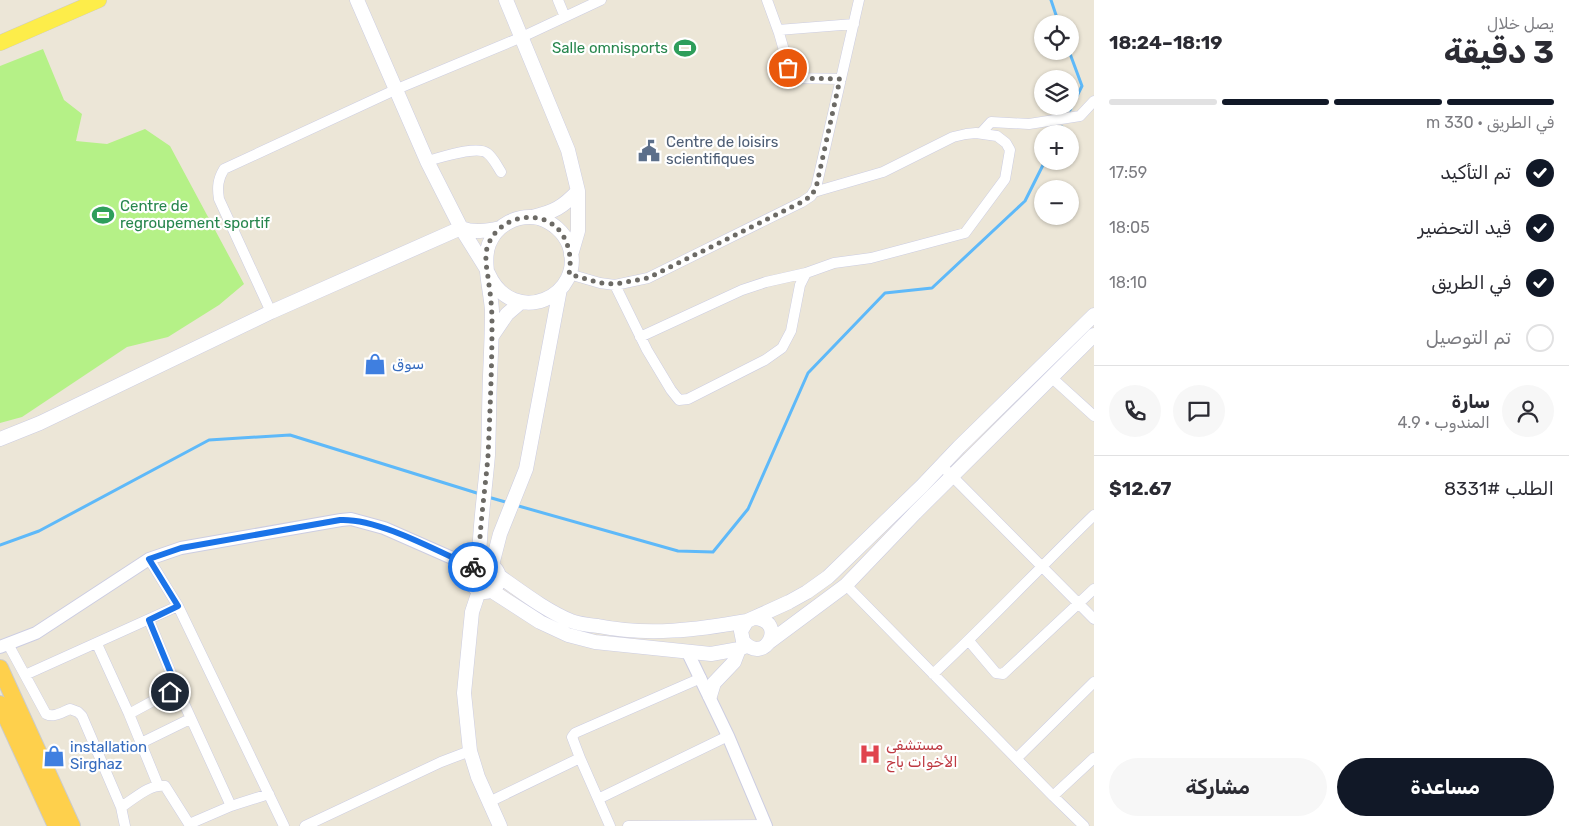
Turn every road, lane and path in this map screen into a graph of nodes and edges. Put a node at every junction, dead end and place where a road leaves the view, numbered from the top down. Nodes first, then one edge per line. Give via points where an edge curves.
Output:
1 (99, 0) edge
2 (357, 0) edge
3 (506, 0) edge
4 (558, 0) edge
5 (600, 0) edge
6 (767, 0) edge
7 (859, 0) edge
8 (565, 16) junction
9 (854, 24) junction
10 (778, 30) junction
11 (522, 37) junction
12 (0, 42) edge
13 (840, 79) junction
14 (397, 89) junction
15 (1094, 101) edge
16 (981, 133) junction
17 (427, 161) junction
18 (501, 172) dead end
19 (578, 191) junction
20 (814, 192) junction
21 (532, 217) junction
22 (461, 228) junction
23 (500, 228) junction
24 (571, 255) junction
25 (487, 270) junction
26 (806, 273) junction
27 (569, 274) junction
28 (615, 284) junction
29 (560, 289) junction
30 (521, 302) junction
31 (271, 312) junction
32 (1094, 314) edge
33 (1094, 335) edge
34 (492, 336) junction
35 (640, 337) junction
36 (1051, 377) junction
37 (1094, 416) edge
38 (0, 439) edge
39 (942, 466) junction
40 (952, 477) junction
41 (1094, 515) edge
42 (149, 559) junction
43 (1041, 566) junction
44 (487, 569) junction
45 (846, 585) junction
46 (1094, 589) edge
47 (485, 591) junction
48 (1078, 605) junction
49 (178, 606) junction
50 (149, 620) junction
51 (751, 620) junction
52 (1094, 620) edge
53 (969, 641) junction
54 (768, 643) junction
55 (97, 644) junction
56 (4, 646) edge
57 (743, 647) junction
58 (688, 652) junction
59 (0, 668) edge
60 (933, 674) junction
61 (25, 675) junction
62 (701, 678) junction
63 (1094, 682) edge
64 (177, 688) junction
65 (710, 696) junction
66 (0, 704) edge
67 (129, 714) junction
68 (190, 719) junction
69 (728, 736) junction
70 (140, 743) junction
71 (470, 751) junction
72 (580, 758) junction
73 (1017, 758) junction
74 (1092, 765) edge
75 (158, 786) junction
76 (269, 794) junction
77 (1053, 796) junction
78 (598, 800) junction
79 (489, 802) junction
80 (232, 806) junction
81 (121, 808) junction
82 (190, 825) edge
83 (765, 825) edge
84 (56, 826) edge
85 (72, 826) edge
86 (125, 826) edge
87 (284, 826) edge
88 (305, 826) edge
89 (500, 826) edge
90 (610, 826) edge
91 (628, 826) edge
92 (1084, 826) edge

1 - 12 main road
2 - 14 main road
3 - 11 main road
4 - 8 street
5 - 8 street
6 - 10 street
7 - 9 street
8 - 11 street
9 - 10 street
9 - 13 street
10 - 13 street via 792,78
11 - 14 street
11 - 19 main road via 568,150
13 - 20 street
14 - 17 main road
14 - 31 street via 224,169 217,188 219,199
15 - 16 street via 1080,116 1029,124 991,122
16 - 20 street via 953,137 883,172
16 - 26 street via 997,136 1010,150 1010,156 1005,179 965,233 870,258 834,263
17 - 18 street via 480,150 491,156
17 - 22 main road
19 - 21 main road via 559,209
19 - 24 main road via 578,231
20 - 28 street via 802,202 648,278
21 - 23 main road via 515,219
21 - 24 main road via 558,229 569,245
22 - 23 main road via 482,231
22 - 25 main road
22 - 31 main road
23 - 25 main road via 489,242
24 - 27 main road
25 - 30 main road via 497,289
25 - 34 main road
26 - 35 street via 742,290
26 - 35 street via 800,284 791,331 782,348 688,399 679,400 674,396
27 - 28 street
27 - 29 main road
28 - 35 street
29 - 30 main road via 546,299
29 - 44 main road via 526,469
30 - 34 main road via 507,314
31 - 38 main road
32 - 39 main road
33 - 36 main road
34 - 44 main road via 488,456 479,544
36 - 37 street
36 - 40 main road
39 - 40 street
39 - 51 main road via 828,577 801,595
40 - 43 street
40 - 45 main road
41 - 43 street
42 - 44 street via 181,548 351,519 384,528
42 - 49 street
42 - 56 street via 36,633
43 - 48 street
43 - 53 street
44 - 47 main road via 498,585
44 - 47 main road via 471,576 472,584
44 - 51 main road via 538,604 572,621 612,629 669,632
45 - 54 main road
45 - 60 street
46 - 48 street
47 - 58 main road via 568,635 596,642
47 - 71 main road via 472,612 464,693
48 - 52 street
48 - 53 street via 1003,674 996,673
49 - 50 street
49 - 76 street
50 - 55 street
50 - 64 street
51 - 54 main road via 765,621 771,628
51 - 57 main road via 743,625
53 - 60 street
54 - 57 main road via 757,649
55 - 61 street
55 - 67 street
56 - 61 street
57 - 58 main road via 711,654
57 - 65 main road via 714,683
58 - 62 street
59 - 85 highway
60 - 73 street
61 - 81 street via 46,714 55,715 70,709 82,716
62 - 65 street
62 - 72 street via 575,733 572,737
63 - 73 street
64 - 67 street
64 - 68 street
65 - 69 street
66 - 84 highway
67 - 70 street
68 - 70 street
68 - 80 street
69 - 78 street
69 - 83 street
70 - 75 street
71 - 79 main road
71 - 88 street
72 - 78 street
72 - 79 street
73 - 77 street
74 - 77 street
75 - 81 street
75 - 82 street via 168,788
76 - 80 street
76 - 87 street
77 - 92 street
78 - 90 street
79 - 89 main road
80 - 82 street
81 - 86 street
83 - 91 street

